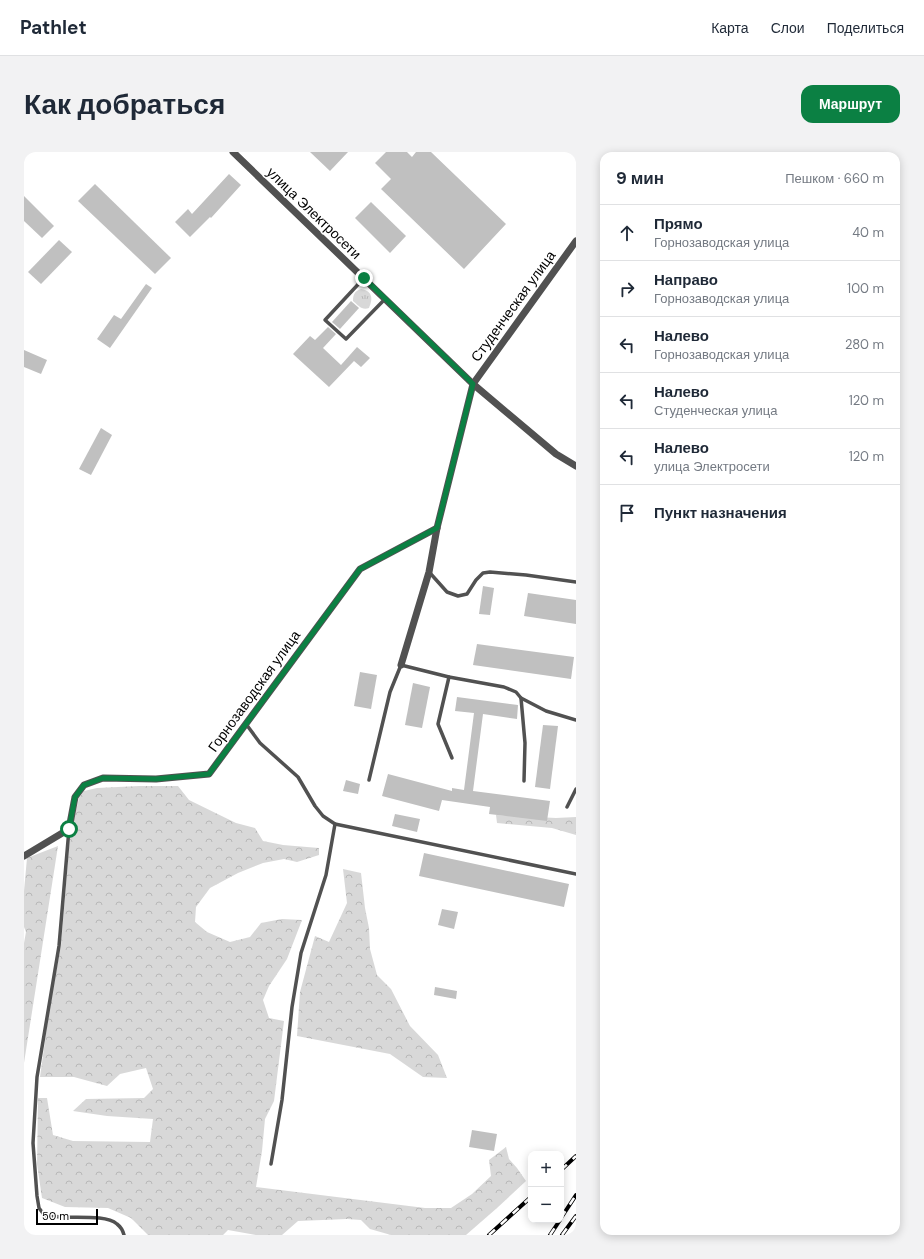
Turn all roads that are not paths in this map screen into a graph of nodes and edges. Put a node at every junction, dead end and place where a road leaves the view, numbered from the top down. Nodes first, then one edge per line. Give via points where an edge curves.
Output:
1 (233, 152) edge
2 (576, 241) edge
3 (364, 278) junction
4 (385, 299) junction
5 (473, 384) junction
6 (576, 466) edge
7 (437, 528) junction
8 (429, 572) junction
9 (576, 582) edge
10 (401, 665) junction
11 (449, 677) junction
12 (522, 698) junction
13 (576, 720) edge
14 (246, 724) junction
15 (452, 758) dead end
16 (369, 780) dead end
17 (524, 781) dead end
18 (576, 789) edge
19 (567, 807) dead end
20 (335, 824) junction
21 (69, 829) junction
22 (24, 856) edge
23 (576, 874) edge
24 (271, 1164) dead end
25 (124, 1235) edge

1 - 3 street, улица Электросети
2 - 5 street, Студенческая улица
3 - 4 street, улица Электросети
3 - 4 lane via 325,320 346,339
4 - 5 street, улица Электросети
5 - 6 street, улица Электросети via 556,454
5 - 7 street, Студенческая улица
7 - 8 street, Студенческая улица
7 - 14 street, Горнозаводская улица via 360,569
8 - 9 lane via 447,592 458,596 467,594 483,573 490,572
8 - 10 street, Студенческая улица
10 - 11 lane
10 - 16 lane via 390,692
11 - 12 lane via 504,687
11 - 15 lane via 438,724
12 - 13 lane via 546,711
12 - 17 lane
14 - 20 lane via 260,743 298,777 323,816
14 - 21 street, Горнозаводская улица via 209,774 156,779 103,778 84,785 75,797
18 - 19 lane
20 - 23 lane
20 - 24 lane via 326,875 301,953
21 - 22 street
21 - 25 lane via 59,946 37,1077 33,1143 36,1196 39,1208 45,1216 103,1219 117,1224

